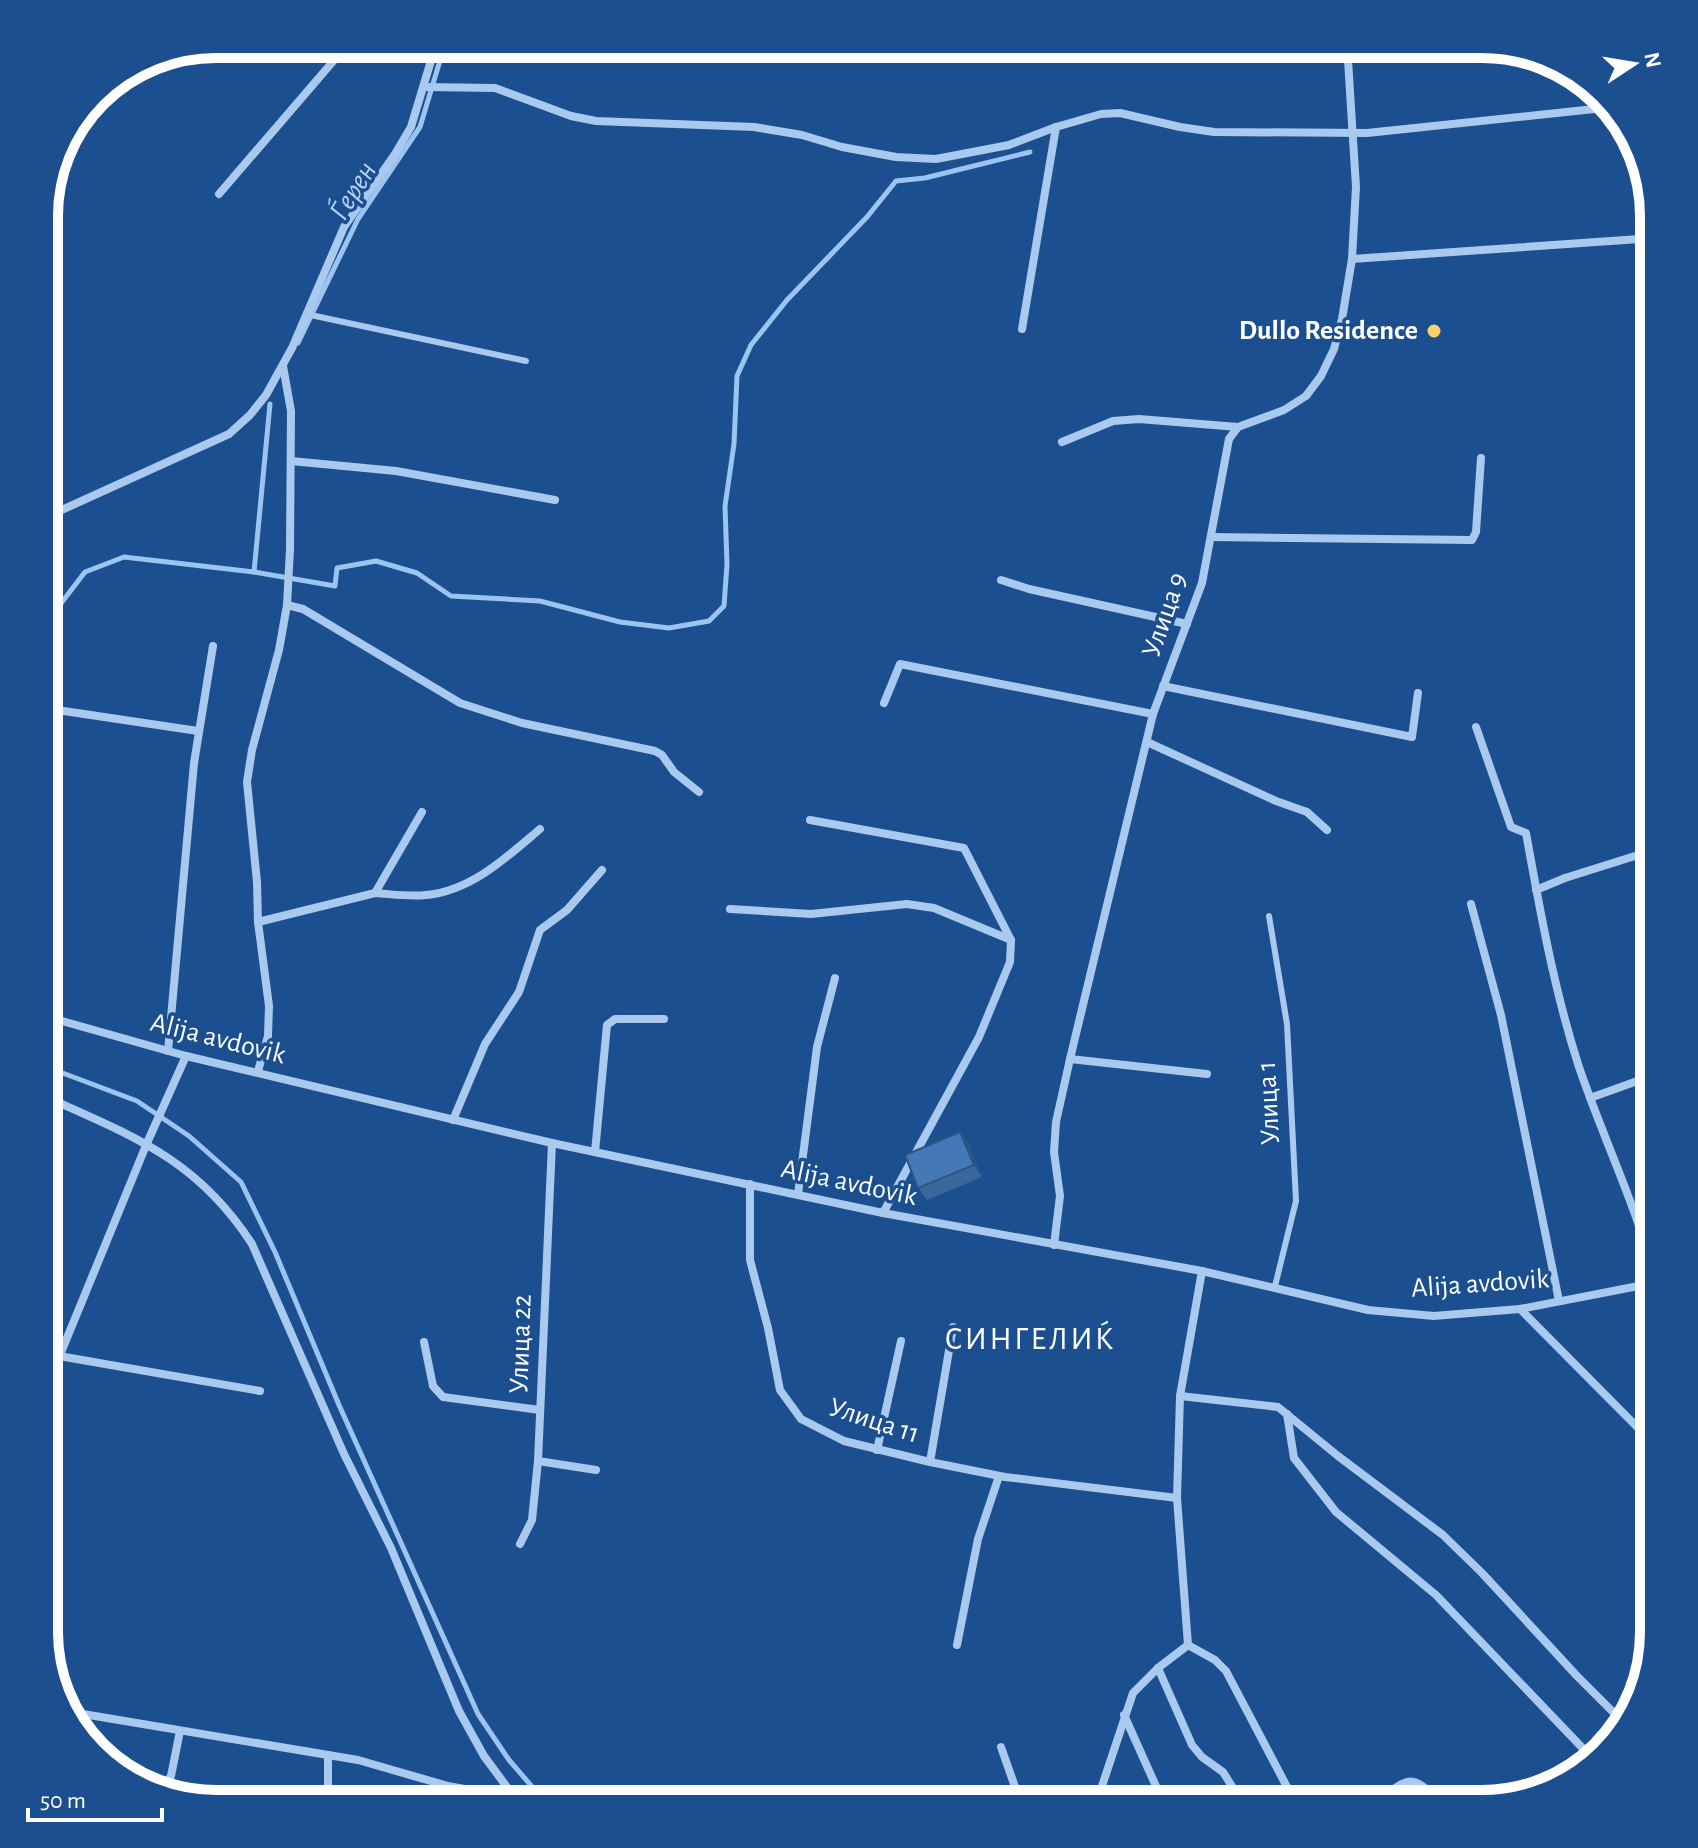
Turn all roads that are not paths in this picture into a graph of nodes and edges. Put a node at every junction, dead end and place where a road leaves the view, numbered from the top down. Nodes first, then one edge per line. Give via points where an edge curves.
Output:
1 (336, 58) edge
2 (432, 58) edge
3 (1348, 58) edge
4 (424, 87) junction
5 (1598, 109) edge
6 (1056, 127) junction
7 (1351, 132) junction
8 (219, 194) dead end
9 (1640, 239) edge
10 (1352, 259) junction
11 (306, 314) junction
12 (1022, 329) dead end
13 (526, 361) dead end
14 (283, 366) junction
15 (1238, 427) junction
16 (1062, 442) dead end
17 (1481, 458) dead end
18 (291, 461) junction
19 (555, 500) dead end
20 (58, 512) edge
21 (1211, 537) junction
22 (1001, 580) dead end
23 (287, 605) junction
24 (1187, 624) junction
25 (213, 646) dead end
26 (1163, 686) junction
27 (1418, 693) dead end
28 (884, 703) dead end
29 (58, 710) edge
30 (1153, 714) junction
31 (1476, 727) dead end
32 (198, 731) junction
33 (1147, 742) junction
34 (699, 792) dead end
35 (422, 812) dead end
36 (810, 820) dead end
37 (540, 829) dead end
38 (1327, 830) dead end
39 (1640, 854) edge
40 (602, 870) dead end
41 (1536, 890) junction
42 (375, 893) junction
43 (1471, 904) dead end
44 (730, 909) dead end
45 (1269, 916) dead end
46 (258, 922) junction
47 (1011, 940) junction
48 (835, 978) dead end
49 (664, 1019) dead end
50 (58, 1020) edge
51 (168, 1051) junction
52 (186, 1056) junction
53 (1070, 1059) junction
54 (258, 1071) junction
55 (1207, 1074) dead end
56 (1640, 1080) edge
57 (1590, 1098) junction
58 (58, 1102) edge
59 (453, 1120) junction
60 (147, 1143) junction
61 (552, 1143) junction
62 (595, 1152) junction
63 (750, 1184) junction
64 (798, 1194) junction
65 (883, 1213) junction
66 (1640, 1227) edge
67 (1054, 1245) junction
68 (1202, 1271) junction
69 (1275, 1286) junction
70 (1640, 1286) edge
71 (1559, 1301) junction
72 (1520, 1309) junction
73 (953, 1327) dead end
74 (901, 1341) dead end
75 (424, 1342) dead end
76 (59, 1356) joint
77 (260, 1391) dead end
78 (1180, 1396) junction
79 (540, 1410) junction
80 (1287, 1413) junction
81 (1640, 1430) edge
82 (877, 1450) junction
83 (538, 1461) junction
84 (930, 1462) junction
85 (596, 1470) dead end
86 (999, 1476) junction
87 (1177, 1498) junction
88 (520, 1544) dead end
89 (957, 1645) dead end
90 (1188, 1645) junction
91 (1158, 1668) junction
92 (81, 1714) edge
93 (1124, 1715) junction
94 (1616, 1715) edge
95 (180, 1731) junction
96 (1001, 1747) dead end
97 (1586, 1751) edge
98 (328, 1755) junction
99 (166, 1782) edge
100 (328, 1790) edge
101 (467, 1790) edge
102 (510, 1790) edge
103 (1016, 1790) edge
104 (1100, 1790) edge
105 (1158, 1790) edge
106 (1234, 1790) edge
107 (1289, 1790) edge
108 (1393, 1790) edge
109 (1429, 1790) edge

1 - 8 street
2 - 4 street
3 - 7 street
4 - 6 street via 495,88 596,121 754,127 923,159 1009,145
4 - 11 street via 411,127 344,227
5 - 7 street
6 - 7 street via 1120,113 1214,132
6 - 12 street
7 - 10 street via 1356,187
9 - 10 street
10 - 15 street via 1334,349 1316,386 1284,410
11 - 13 lane
11 - 14 street
14 - 18 street via 291,411
14 - 20 street via 266,395 229,434
15 - 16 street via 1113,421
15 - 21 street, Улица 9 via 1229,439
17 - 21 street via 1472,540
18 - 19 street via 384,470
18 - 23 street
21 - 24 street, Улица 9
22 - 24 street
23 - 34 street via 303,609 460,703 522,723 655,751
23 - 46 street via 247,782
24 - 26 street, Улица 9
25 - 32 street
26 - 27 street via 1412,737
26 - 30 street, Улица 9
28 - 30 street via 900,664
29 - 32 street
30 - 33 street, Улица 9
31 - 41 street via 1511,827 1526,833
32 - 51 street
33 - 38 street via 1307,812
33 - 53 street, Улица 9
35 - 42 street
36 - 47 street via 964,848
37 - 42 street via 493,869 452,889 426,895
39 - 41 street
40 - 59 street via 567,910 540,930 519,992 485,1044
41 - 57 street via 1558,995
42 - 46 street
43 - 71 street via 1501,1015
44 - 47 street via 811,914 907,904 934,908
45 - 69 lane, Улица 1 via 1287,1024 1296,1201
46 - 54 street via 270,1022
47 - 65 street via 1010,962 979,1037
48 - 64 street via 817,1047
49 - 62 street via 615,1019 607,1025
50 - 51 street, Alija avdovik
51 - 52 street, Alija avdovik
52 - 54 street, Alija avdovik
52 - 60 street
53 - 55 street
53 - 67 street, Улица 9 via 1056,1122 1060,1196
54 - 59 street, Alija avdovik
56 - 57 street
57 - 66 street
58 - 60 street
59 - 61 street, Alija avdovik
60 - 76 street
60 - 102 street via 207,1188 252,1244 459,1711
61 - 62 street, Alija avdovik
61 - 79 street, Улица 22
62 - 63 street, Alija avdovik
63 - 64 street, Alija avdovik
63 - 82 street, Улица 11 via 750,1260 780,1390 801,1419 844,1441
64 - 65 street, Alija avdovik
65 - 67 street, Alija avdovik
67 - 68 street, Alija avdovik
68 - 69 street, Alija avdovik
68 - 78 street
69 - 72 street, Alija avdovik via 1368,1310 1434,1316
70 - 71 street, Alija avdovik
71 - 72 street, Alija avdovik
72 - 81 street
73 - 84 street
74 - 82 street
75 - 79 street via 433,1386 443,1397
76 - 77 street
78 - 80 street via 1278,1407
78 - 87 street
79 - 83 street, Улица 22
80 - 94 street via 1443,1535
80 - 97 street via 1294,1458 1336,1512 1436,1595
82 - 84 street, Улица 11
83 - 85 street
83 - 88 street, Улица 22 via 532,1520
84 - 86 street, Улица 11
86 - 87 street, Улица 11
86 - 89 street via 978,1539
87 - 90 street
90 - 91 street
90 - 107 street via 1226,1671
91 - 93 street via 1133,1693
91 - 106 street via 1192,1745 1223,1772
92 - 95 street
93 - 104 street
93 - 105 street
95 - 98 street
95 - 99 street
96 - 103 street
98 - 100 street
98 - 101 street
108 - 109 street via 1415,1780

